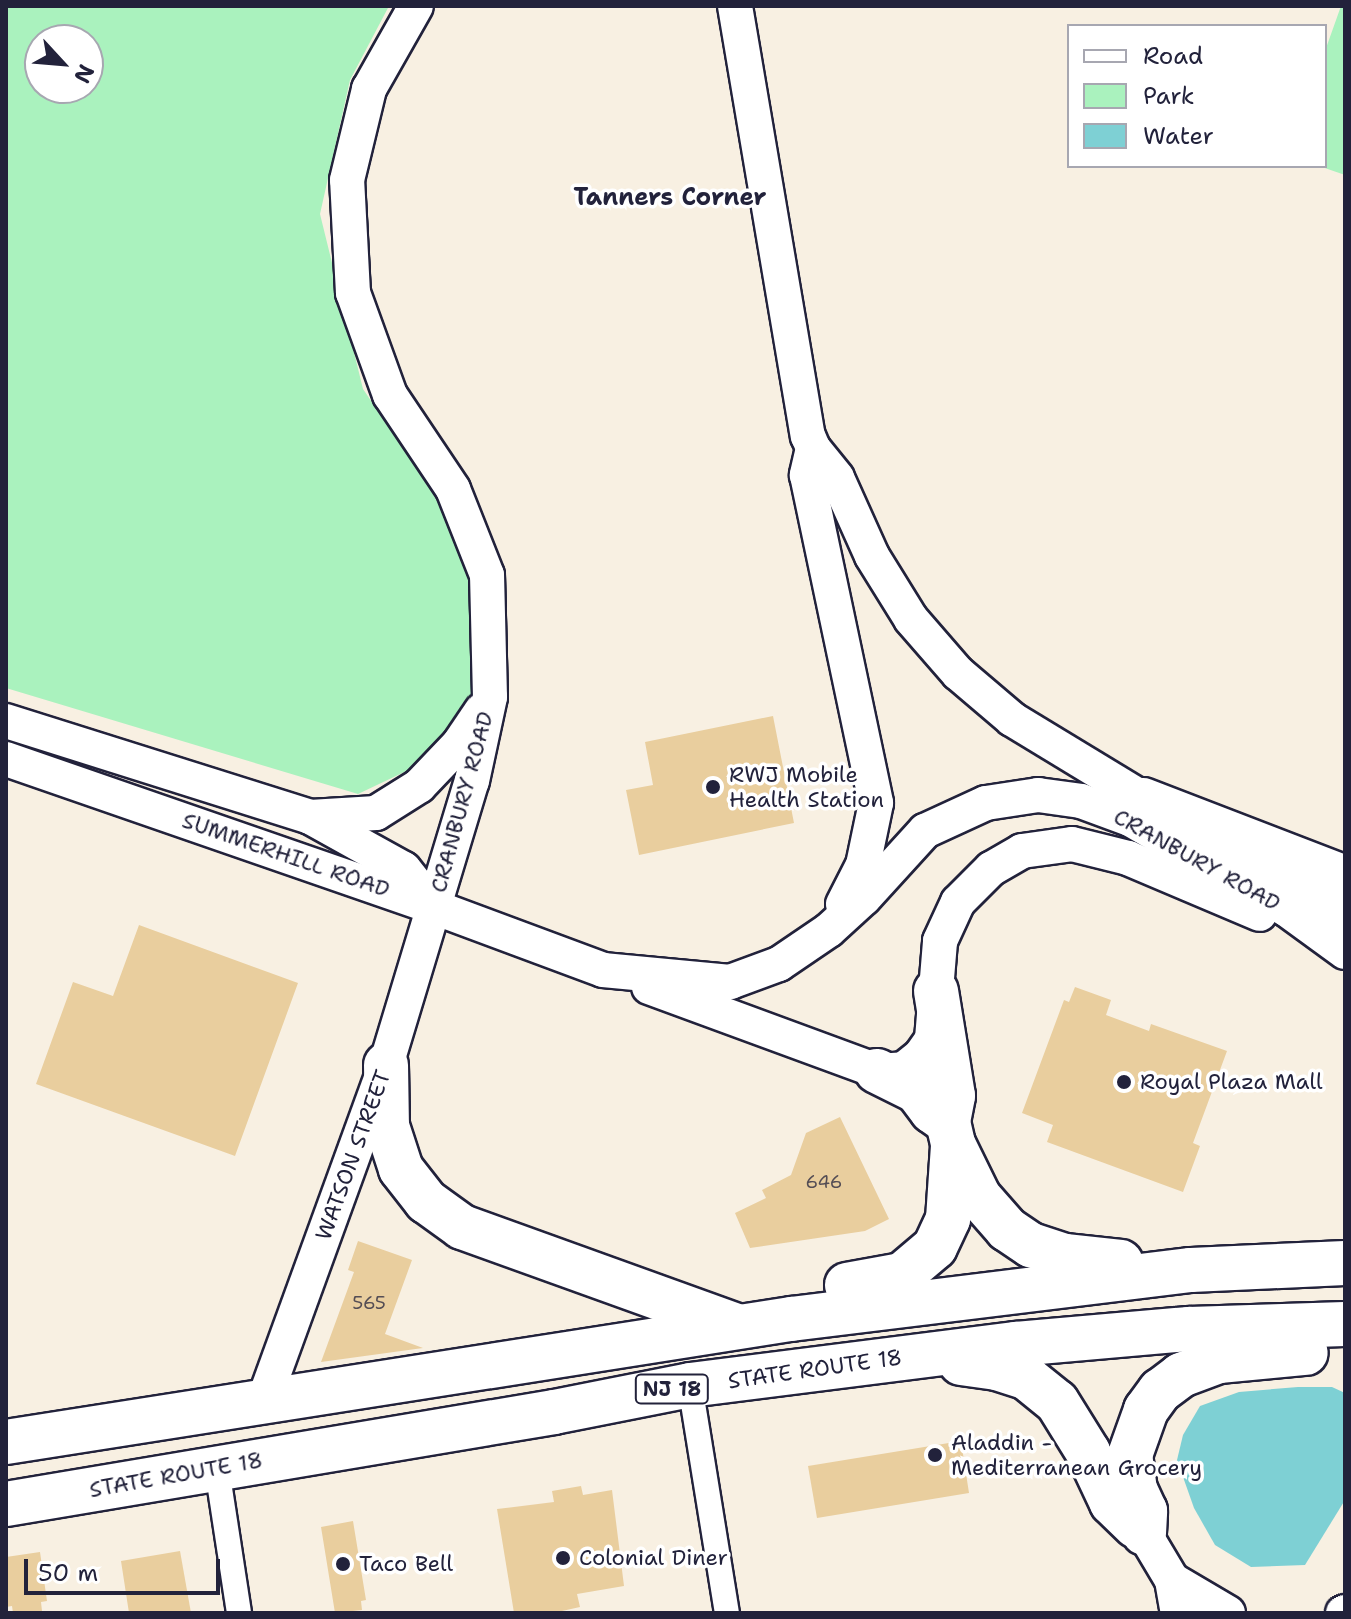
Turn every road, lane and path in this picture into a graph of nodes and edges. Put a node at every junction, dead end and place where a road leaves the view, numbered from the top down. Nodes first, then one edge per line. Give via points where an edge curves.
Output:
1 (416, 6) edge
2 (735, 6) edge
3 (813, 448) junction
4 (490, 697) junction
5 (6, 721) edge
6 (6, 759) edge
7 (1143, 800) junction
8 (310, 817) junction
9 (1345, 878) edge
10 (434, 907) junction
11 (1345, 916) edge
12 (829, 930) junction
13 (1345, 953) edge
14 (603, 970) junction
15 (936, 991) junction
16 (386, 1065) junction
17 (877, 1071) junction
18 (951, 1133) junction
19 (1345, 1263) edge
20 (1191, 1270) junction
21 (791, 1319) junction
22 (1345, 1324) edge
23 (740, 1327) junction
24 (1345, 1337) edge
25 (937, 1352) junction
26 (690, 1385) junction
27 (264, 1400) junction
28 (6, 1442) edge
29 (217, 1469) junction
30 (6, 1504) edge
31 (1144, 1533) junction
32 (1172, 1580) junction
33 (239, 1613) edge
34 (727, 1613) edge
35 (1178, 1613) edge
36 (1228, 1613) edge

1 - 4 main road, CRANBURY ROAD via 369,89 347,180 353,293 390,395 453,489 487,575
2 - 3 main road, CRANBURY ROAD
3 - 7 main road, CRANBURY ROAD via 837,478 872,556 911,619 958,673 1012,719
3 - 12 main road via 807,475 876,803 863,865
4 - 8 main road via 459,744 419,786 376,813
4 - 10 main road, CRANBURY ROAD via 472,781
5 - 8 main road, SUMMERHILL ROAD
6 - 10 main road, SUMMERHILL ROAD
7 - 9 highway
7 - 11 main road, CRANBURY ROAD
8 - 10 main road, SUMMERHILL ROAD via 404,869
10 - 14 main road, CRANBURY ROAD
10 - 16 main road, WATSON STREET
12 - 13 main road, CRANBURY ROAD via 925,831 986,803 1038,795 1081,801 1130,819 1286,909
12 - 14 main road, CRANBURY ROAD via 779,964 730,982
13 - 15 main road via 1128,858 1072,844 1022,851 991,869 958,902 940,941
14 - 17 main road
15 - 17 main road via 932,1039 921,1055 904,1069
15 - 18 highway via 953,1096
16 - 23 highway via 387,1126 401,1169 426,1201 462,1227
16 - 27 main road, WATSON STREET
17 - 18 highway via 917,1091
18 - 20 highway via 979,1197 1007,1229 1031,1245 1065,1256
18 - 21 highway via 948,1219 935,1247 902,1275 828,1289
19 - 20 highway, NJ 18
20 - 21 highway, NJ 18
21 - 23 highway, NJ 18
22 - 25 highway, STATE ROUTE 18 / NJ 18 via 1189,1329
23 - 27 highway, NJ 18
24 - 31 highway via 1310,1353 1219,1361 1181,1375 1160,1391 1146,1410 1130,1455 1145,1511
25 - 26 highway, STATE ROUTE 18 / NJ 18
25 - 31 highway via 968,1366 1027,1378 1057,1402 1112,1503
26 - 29 highway, STATE ROUTE 18 / NJ 18
26 - 34 street
27 - 28 highway, NJ 18
29 - 30 highway, STATE ROUTE 18 / NJ 18
29 - 33 street
31 - 32 main road
32 - 35 main road
32 - 36 main road

